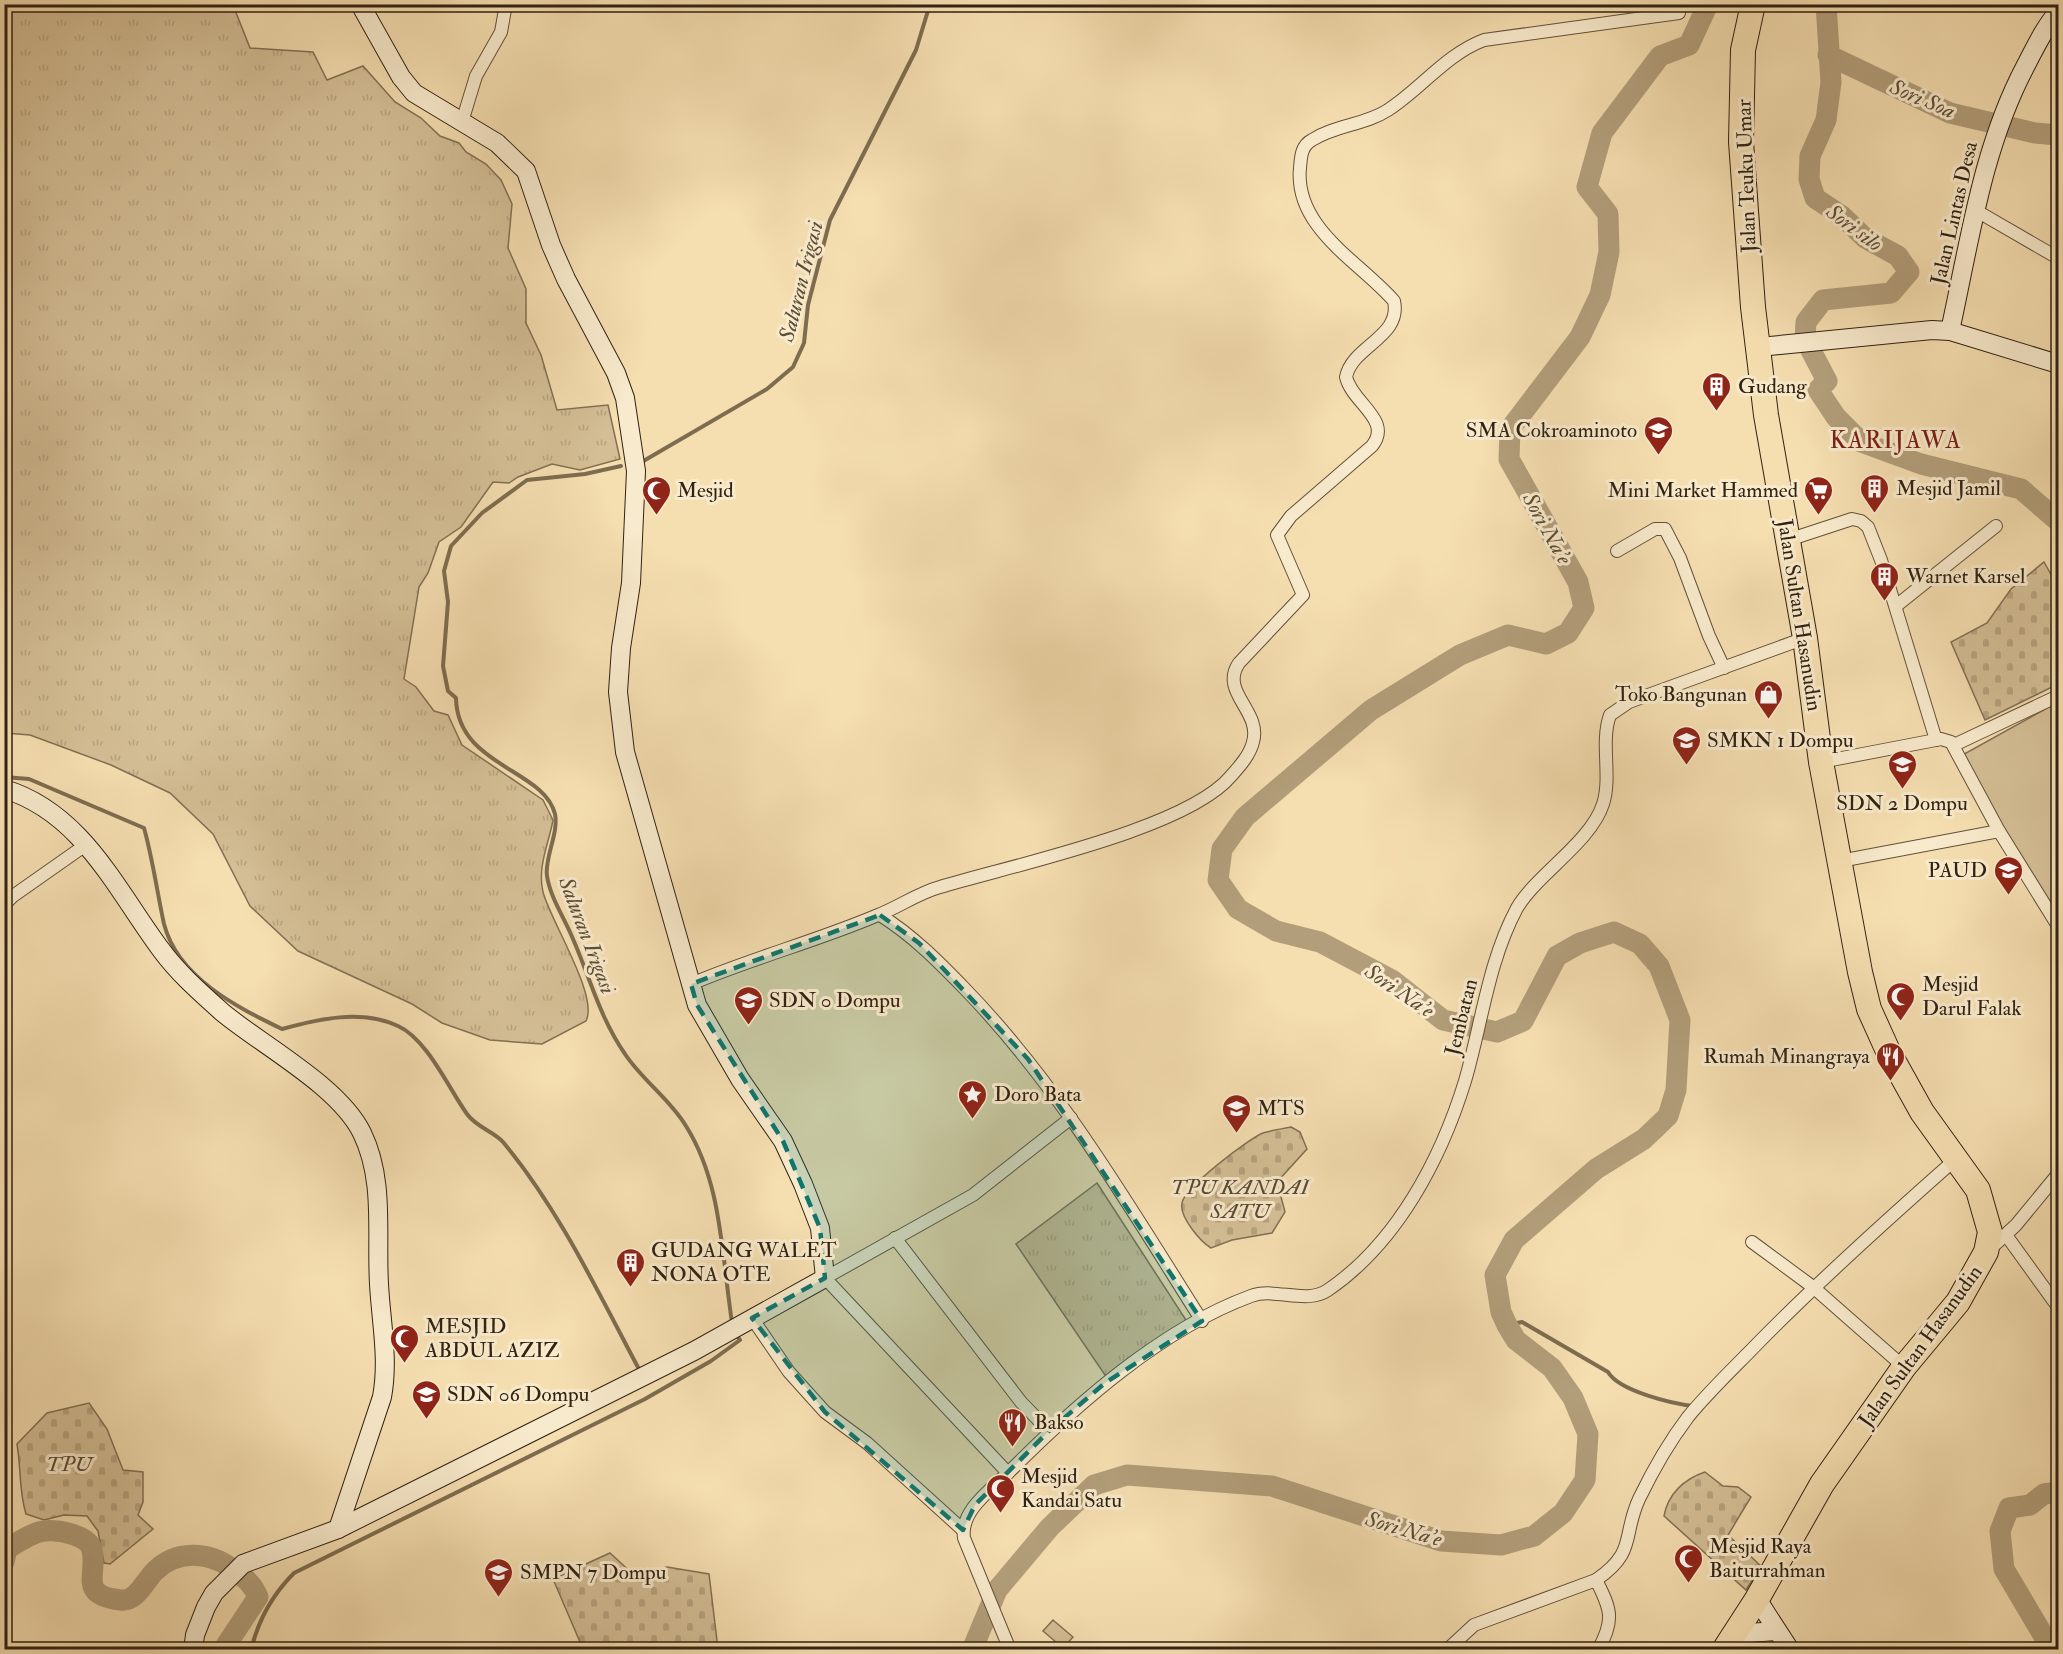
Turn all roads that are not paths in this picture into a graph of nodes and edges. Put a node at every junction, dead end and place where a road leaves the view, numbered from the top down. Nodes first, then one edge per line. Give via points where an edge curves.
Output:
1 (360, 4) edge
2 (506, 4) edge
3 (1753, 4) edge
4 (2058, 12) edge
5 (1679, 13) dead end
6 (462, 122) junction
7 (1975, 210) junction
8 (2058, 258) edge
9 (1950, 331) junction
10 (1759, 347) junction
11 (2058, 364) edge
12 (1996, 526) dead end
13 (1788, 540) junction
14 (1617, 551) dead end
15 (1896, 606) junction
16 (1805, 638) junction
17 (1724, 668) junction
18 (2058, 696) edge
19 (1936, 740) junction
20 (1954, 745) junction
21 (1821, 762) junction
22 (4, 789) edge
23 (1999, 831) junction
24 (87, 844) junction
25 (1840, 861) junction
26 (4, 905) edge
27 (880, 915) junction
28 (2058, 924) edge
29 (691, 984) junction
30 (1071, 1118) junction
31 (1957, 1158) junction
32 (2058, 1174) edge
33 (1988, 1219) junction
34 (2016, 1225) junction
35 (2006, 1235) junction
36 (895, 1238) junction
37 (1752, 1242) dead end
38 (1986, 1252) junction
39 (825, 1278) junction
40 (1813, 1287) junction
41 (2058, 1307) edge
42 (752, 1318) junction
43 (1202, 1321) junction
44 (1904, 1367) junction
45 (1049, 1431) junction
46 (1008, 1473) junction
47 (338, 1529) junction
48 (963, 1530) junction
49 (1596, 1580) junction
50 (1756, 1599) junction
51 (1776, 1631) junction
52 (1729, 1642) edge
53 (191, 1648) edge
54 (1010, 1650) edge
55 (1447, 1650) edge
56 (1598, 1650) edge
57 (1790, 1650) edge

1 - 6 street via 407,86
2 - 6 street via 501,32 476,76
3 - 10 highway, Jalan Teuku Umar via 1743,50 1741,142
4 - 7 street, Jalan Lintas Desa via 2007,100 1989,149
5 - 27 street via 1484,40 1455,55 1387,111 1323,134 1305,145 1299,173 1311,216 1336,246 1394,301 1396,316 1352,364 1346,377 1351,391 1375,419 1379,435 1372,446 1291,516 1277,535 1303,595 1233,674 1233,684 1254,727 1253,742 1246,756 1229,779 1180,810 1024,865 938,887
6 - 29 street via 497,143 526,171 554,254 616,373 624,398 636,471 630,583 618,681 619,719
7 - 8 street
7 - 9 street, Jalan Lintas Desa
9 - 10 street
9 - 11 street
10 - 13 highway, Jalan Sultan Hasanudin via 1766,415
12 - 15 street
13 - 15 street via 1847,520 1861,521 1873,539
13 - 16 highway, Jalan Sultan Hasanudin
14 - 17 street via 1655,529 1665,529
15 - 19 street
16 - 17 street
16 - 21 highway, Jalan Sultan Hasanudin
17 - 43 street, Jembatan via 1629,702 1610,715 1602,806 1592,824 1519,905 1494,963 1465,1081 1451,1120 1401,1216 1370,1253 1326,1292 1315,1296 1258,1294
18 - 20 street
19 - 20 street
19 - 21 street
20 - 23 street
21 - 25 highway, Jalan Sultan Hasanudin
22 - 24 street via 45,806
23 - 25 street
23 - 28 street
24 - 26 street
24 - 47 street via 181,974 224,1013 333,1095 361,1131 369,1151 380,1216 379,1285 385,1381
25 - 31 highway, Jalan Sultan Hasanudin via 1869,1009 1908,1090
27 - 29 street
27 - 30 street via 919,943 993,1018
29 - 39 street via 697,1005 740,1079 783,1141 803,1184 820,1228
30 - 36 street via 973,1195
30 - 43 street
31 - 33 highway, Jalan Sultan Hasanudin via 1978,1190
31 - 40 street
32 - 34 street
33 - 34 street
33 - 38 highway, Jalan Sultan Hasanudin
34 - 35 street
35 - 38 street
35 - 41 street
36 - 39 street
36 - 45 street via 1021,1402
37 - 40 street
38 - 44 highway, Jalan Sultan Hasanudin via 1958,1302
39 - 42 street
39 - 46 street
40 - 44 street
40 - 49 street via 1689,1416 1665,1449 1638,1501 1630,1536 1618,1561
42 - 47 street via 673,1362
42 - 48 street via 789,1372 814,1400
43 - 45 street, Jembatan via 1105,1383
44 - 50 highway, Jalan Sultan Hasanudin via 1822,1484
45 - 46 street, Jembatan
46 - 48 street, Jembatan via 975,1506
47 - 53 street via 236,1569 206,1607
48 - 54 street
49 - 55 street via 1474,1624
49 - 56 street via 1610,1614 1610,1625
50 - 51 street
50 - 52 highway, Jalan Sultan Hasanudin
51 - 52 street
51 - 57 street

